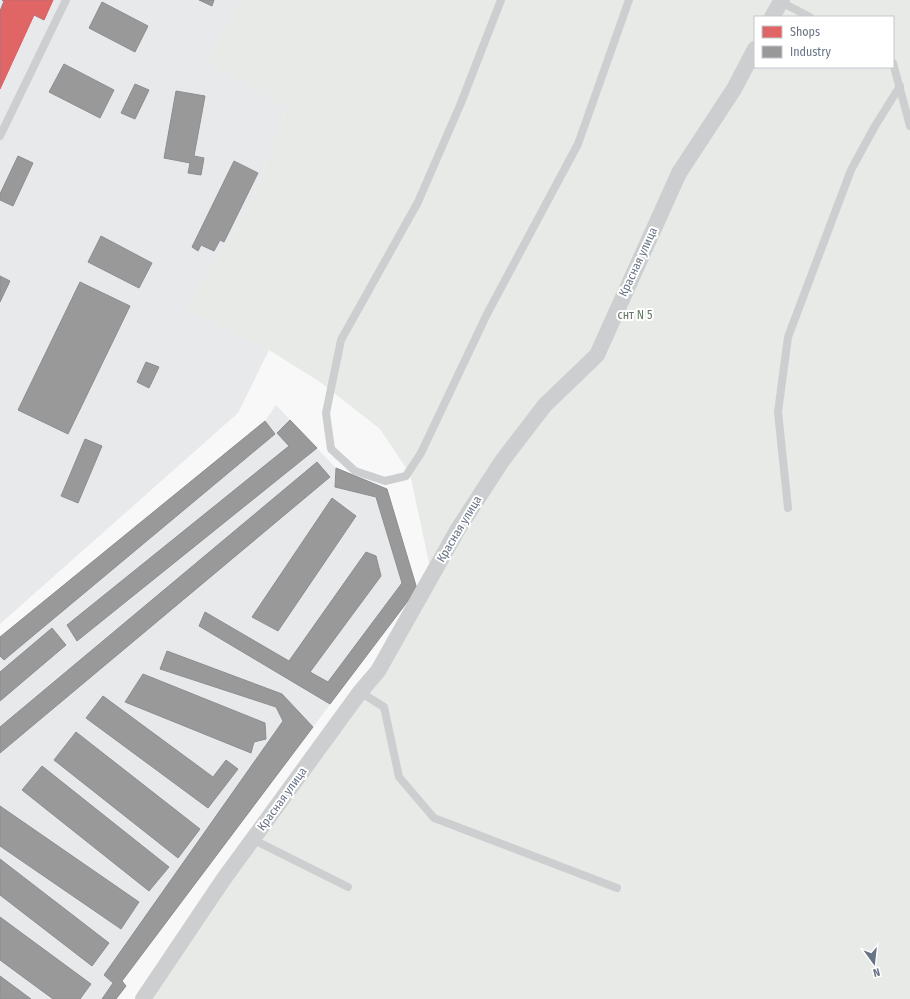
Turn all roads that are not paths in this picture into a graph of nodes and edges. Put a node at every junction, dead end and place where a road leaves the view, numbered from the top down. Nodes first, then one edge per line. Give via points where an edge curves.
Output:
1 (66, 0) edge
2 (502, 0) edge
3 (629, 0) edge
4 (781, 1) edge
5 (773, 16) edge
6 (808, 16) edge
7 (754, 51) edge
8 (894, 66) edge
9 (900, 86) junction
10 (910, 126) edge
11 (0, 136) edge
12 (788, 508) dead end
13 (360, 692) junction
14 (252, 839) junction
15 (348, 887) dead end
16 (617, 888) dead end
17 (143, 999) edge

1 - 11 lane
2 - 3 lane via 418,202 341,340 326,413 331,449 354,470 385,481 406,476 421,453 487,314 578,144
4 - 5 street
4 - 6 lane
7 - 13 street, Красная улица via 734,89 679,173 597,355 545,405 502,461 458,529 378,672
8 - 9 lane
9 - 10 lane
9 - 12 lane via 851,170 788,337 778,412
13 - 14 street, Красная улица
13 - 16 lane via 384,707 399,777 434,818
14 - 15 lane
14 - 17 street, Красная улица

